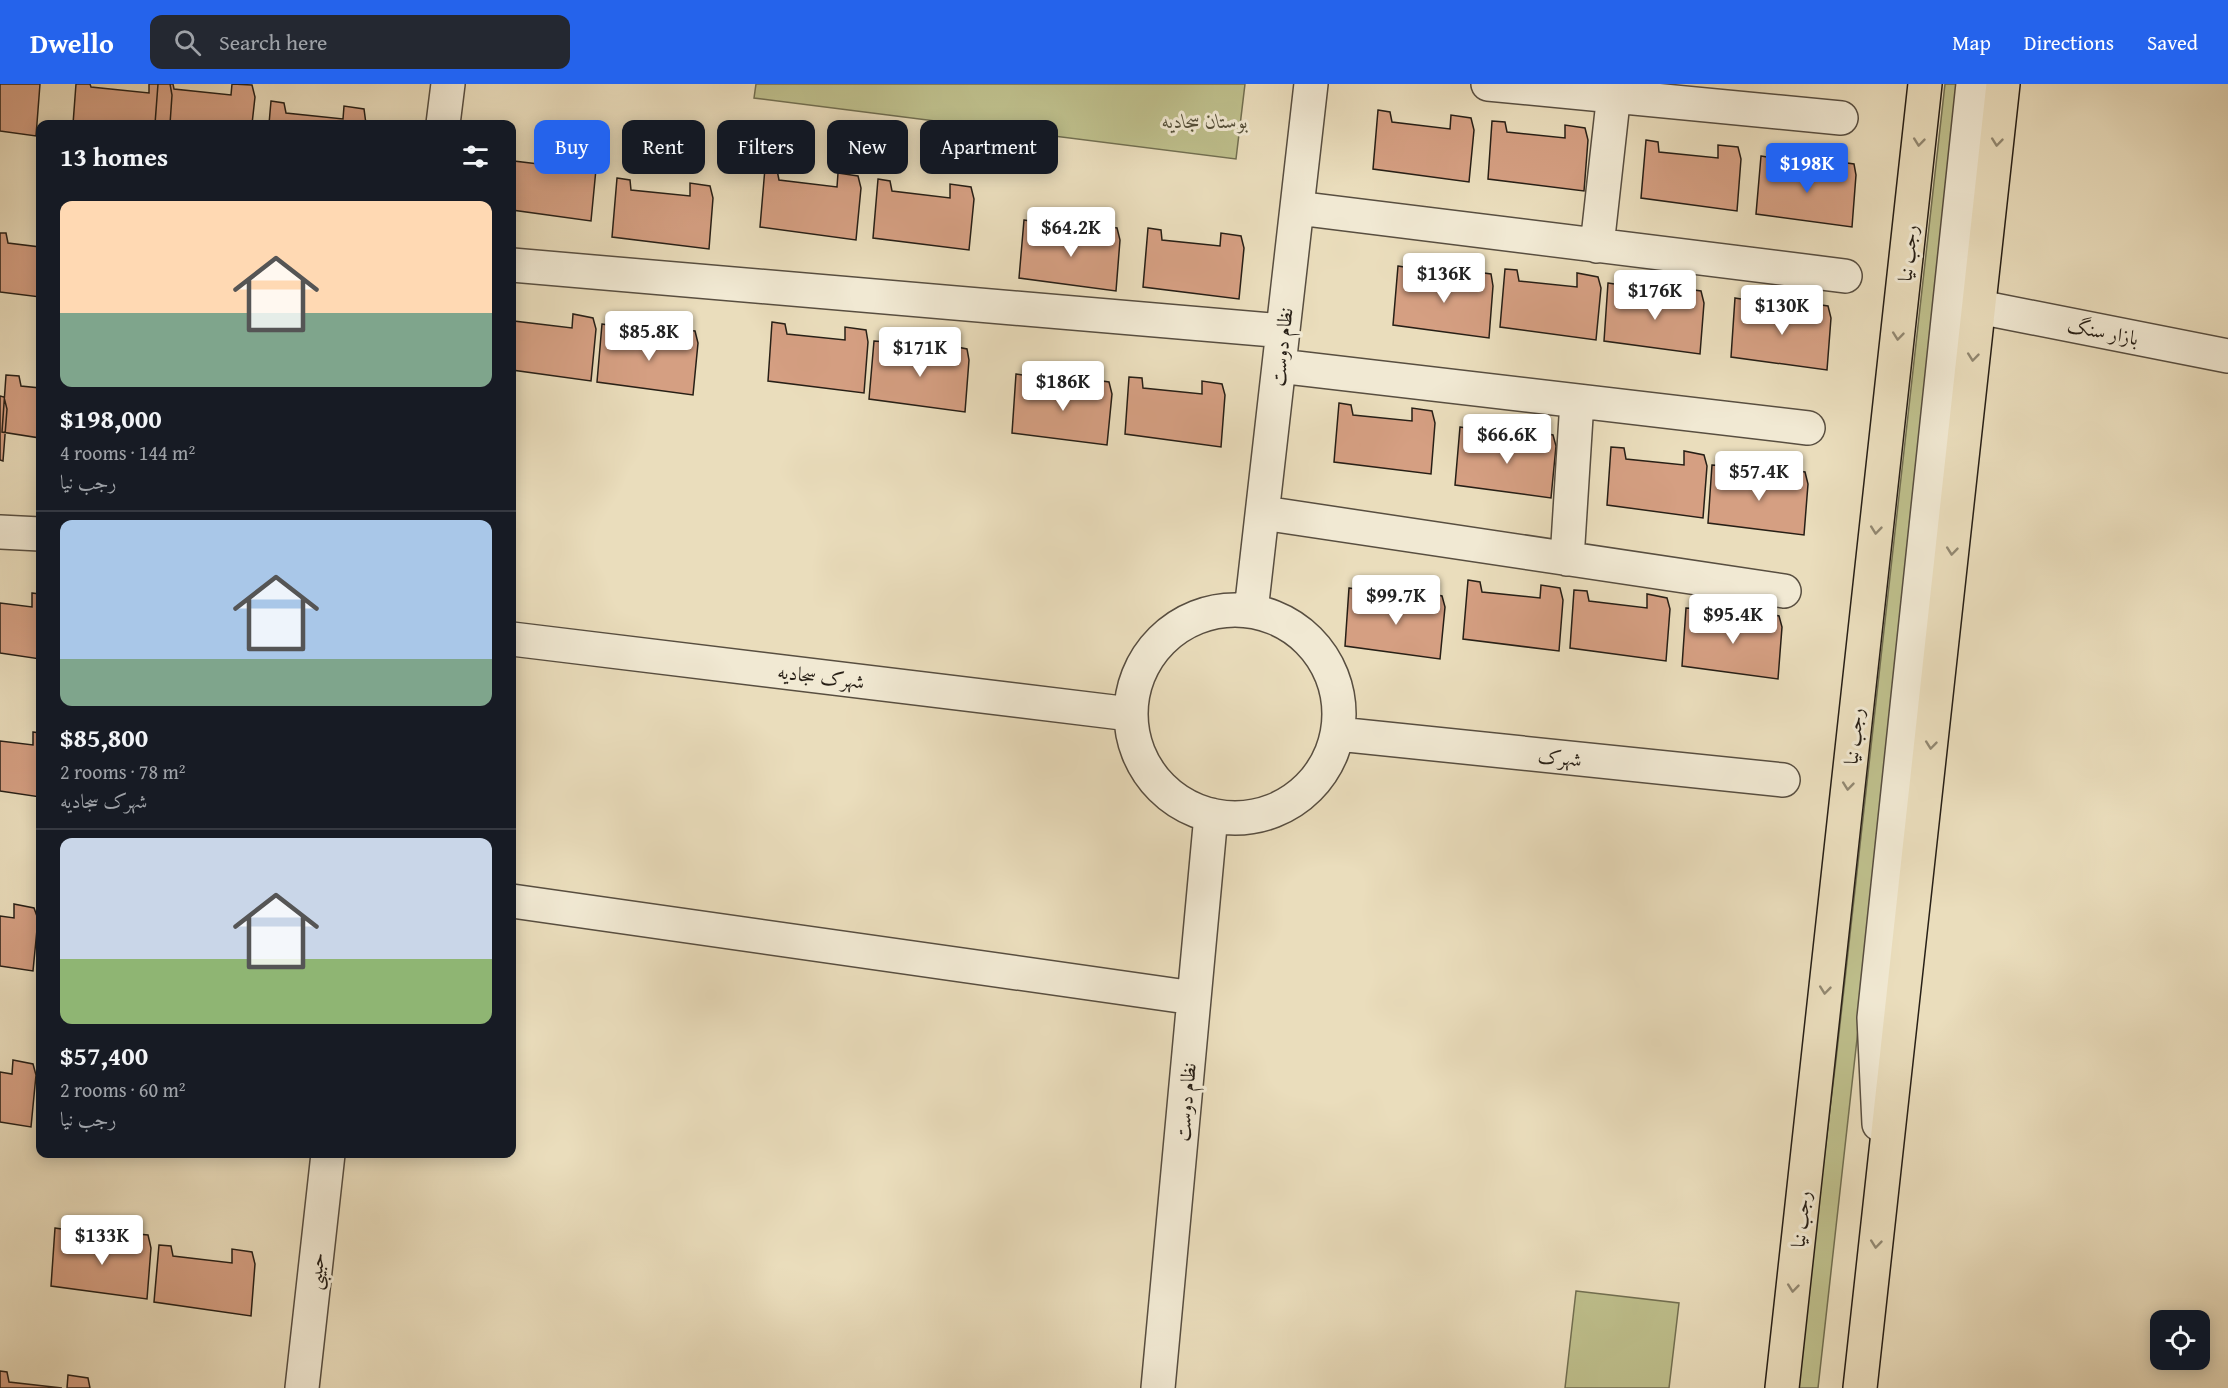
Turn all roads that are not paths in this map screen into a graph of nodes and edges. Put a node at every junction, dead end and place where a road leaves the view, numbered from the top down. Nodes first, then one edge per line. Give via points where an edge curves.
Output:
1 (448, 84) edge
2 (1311, 84) edge
3 (1488, 84) edge
4 (1925, 84) edge
5 (1973, 84) edge
6 (2003, 84) edge
7 (1615, 90) edge
8 (1841, 118) dead end
9 (444, 120) edge
10 (1297, 208) junction
11 (1597, 246) junction
12 (516, 265) edge
13 (1845, 276) dead end
14 (1979, 307) junction
15 (1283, 331) junction
16 (2228, 356) edge
17 (1279, 366) junction
18 (1576, 401) junction
19 (1808, 428) dead end
20 (1263, 513) junction
21 (0, 532) edge
22 (36, 534) edge
23 (1566, 559) junction
24 (1784, 591) dead end
25 (1251, 611) junction
26 (516, 639) edge
27 (1130, 714) junction
28 (1338, 734) junction
29 (1783, 780) dead end
30 (1211, 815) junction
31 (516, 902) edge
32 (1194, 998) junction
33 (328, 1158) edge
34 (1882, 1186) junction
35 (302, 1388) edge
36 (1158, 1388) edge
37 (1782, 1388) edge
38 (1860, 1388) edge

1 - 9 street
2 - 10 street, نظام دوست
3 - 7 street
4 -> 37 main road, رجب نیا
5 - 34 street via 1874,1018
6 -> 14 main road
7 - 8 street
7 - 11 street
10 - 11 street
10 - 15 street, نظام دوست
11 - 13 street
12 - 15 street
14 - 16 street, بازار سنگ
14 -> 34 main road
15 - 17 street, نظام دوست
17 - 18 street
17 - 20 street, نظام دوست
18 - 19 street
18 - 23 street
20 - 23 street
20 - 25 street, نظام دوست
21 - 22 street
23 - 24 street
25 - 27 street via 1215,611 1182,624 1154,647 1136,678
25 - 28 street via 1283,621 1310,642 1329,669 1339,701
26 - 27 street, شهرک سجادیه
27 - 30 street via 1137,750 1154,781 1180,802
28 - 29 street, شهرک
28 - 30 street via 1326,766 1296,797 1277,809 1244,818
30 - 32 street, نظام دوست
31 - 32 street
32 - 36 street, نظام دوست
33 - 35 street, حبیبی
34 -> 38 main road

